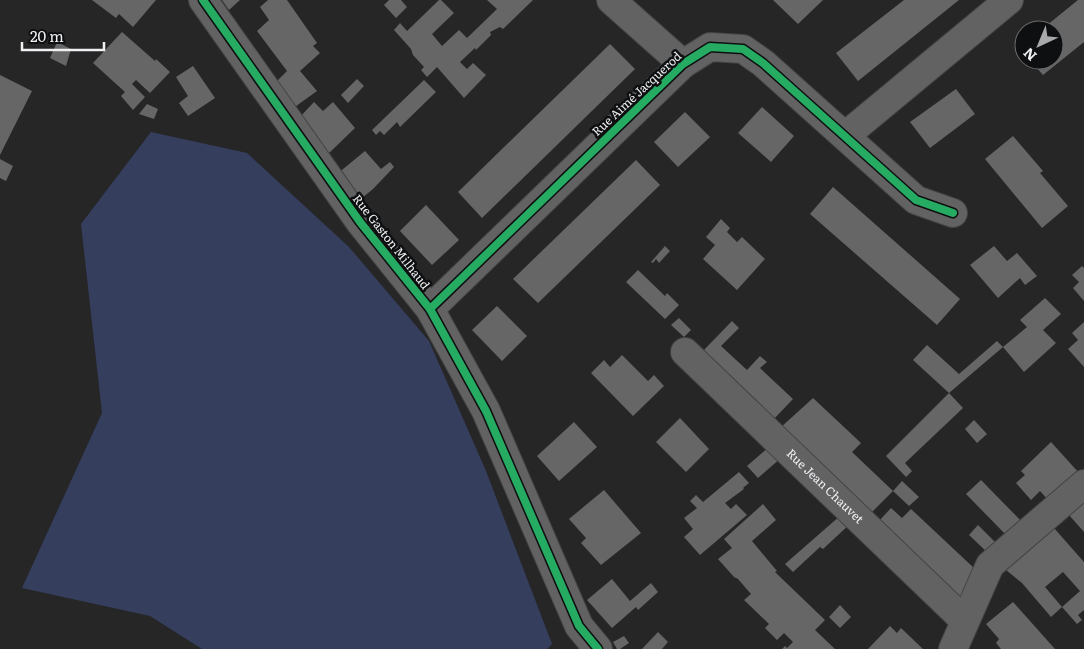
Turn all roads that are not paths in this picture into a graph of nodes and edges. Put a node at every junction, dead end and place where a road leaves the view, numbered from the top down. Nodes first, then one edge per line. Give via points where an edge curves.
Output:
1 (203, 0) edge
2 (611, 0) edge
3 (1009, 0) edge
4 (683, 64) junction
5 (845, 136) junction
6 (954, 213) dead end
7 (430, 310) junction
8 (686, 352) dead end
9 (1084, 484) edge
10 (965, 621) junction
11 (598, 649) edge
12 (953, 649) edge

1 - 7 street, Rue Gaston Milhaud via 360,222
2 - 4 street
3 - 5 street
4 - 5 street, Rue Aimé Jacquerod via 710,47 743,50 763,63
4 - 7 street, Rue Aimé Jacquerod
5 - 6 street, Rue Aimé Jacquerod via 916,200
7 - 11 street, Rue Gaston Milhaud via 486,411 579,626
8 - 10 street, Rue Jean Chauvet
9 - 10 street via 990,565
10 - 12 street

